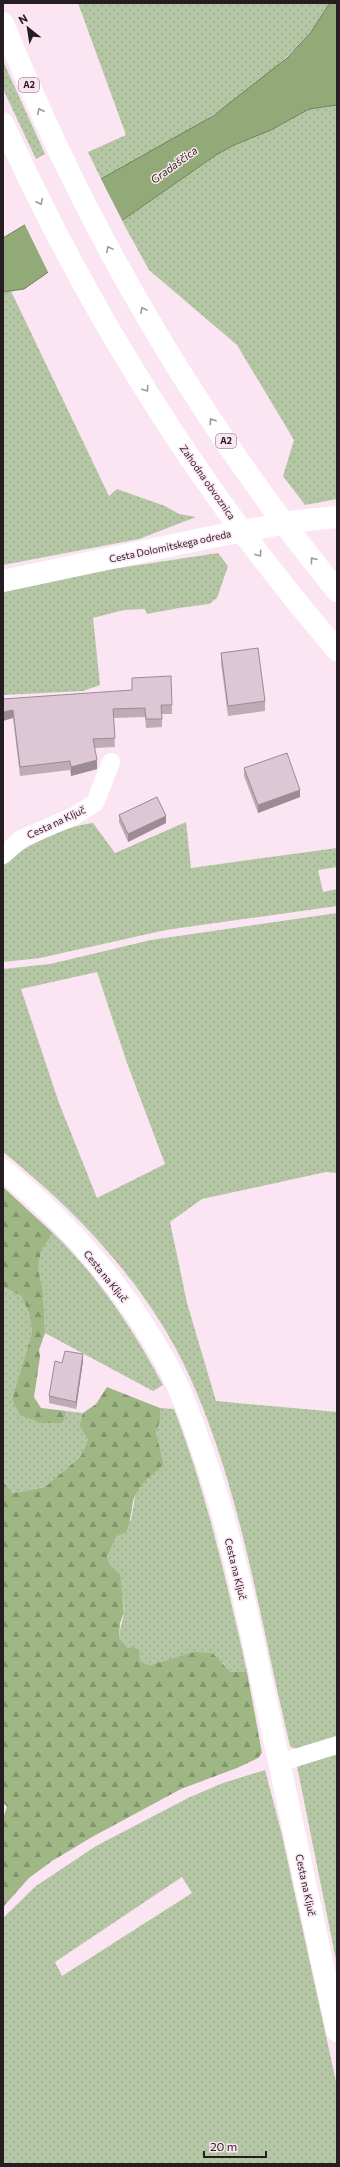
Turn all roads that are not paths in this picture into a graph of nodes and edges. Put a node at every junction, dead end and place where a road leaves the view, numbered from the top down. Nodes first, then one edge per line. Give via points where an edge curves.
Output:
1 (3, 23) edge
2 (3, 123) edge
3 (337, 516) edge
4 (3, 581) edge
5 (337, 591) edge
6 (337, 650) edge
7 (111, 762) dead end
8 (3, 855) edge
9 (3, 1170) edge
10 (337, 1745) edge
11 (279, 1763) junction
12 (337, 2030) edge

5 -> 1 main road, A2 via 281,520 218,430 159,338 127,283 57,146
2 -> 6 main road, Zahodna obvoznica via 23,167 94,303 158,410 218,499 274,574
3 - 4 main road, Cesta Dolomitskega odreda via 262,527
7 - 8 street, Cesta na Ključ via 95,803 74,816 21,839
9 - 11 main road, Cesta na Ključ via 46,1207 91,1255 128,1303 156,1345 177,1384 206,1461 226,1526
10 - 11 street
11 - 12 main road, Cesta na Ključ

